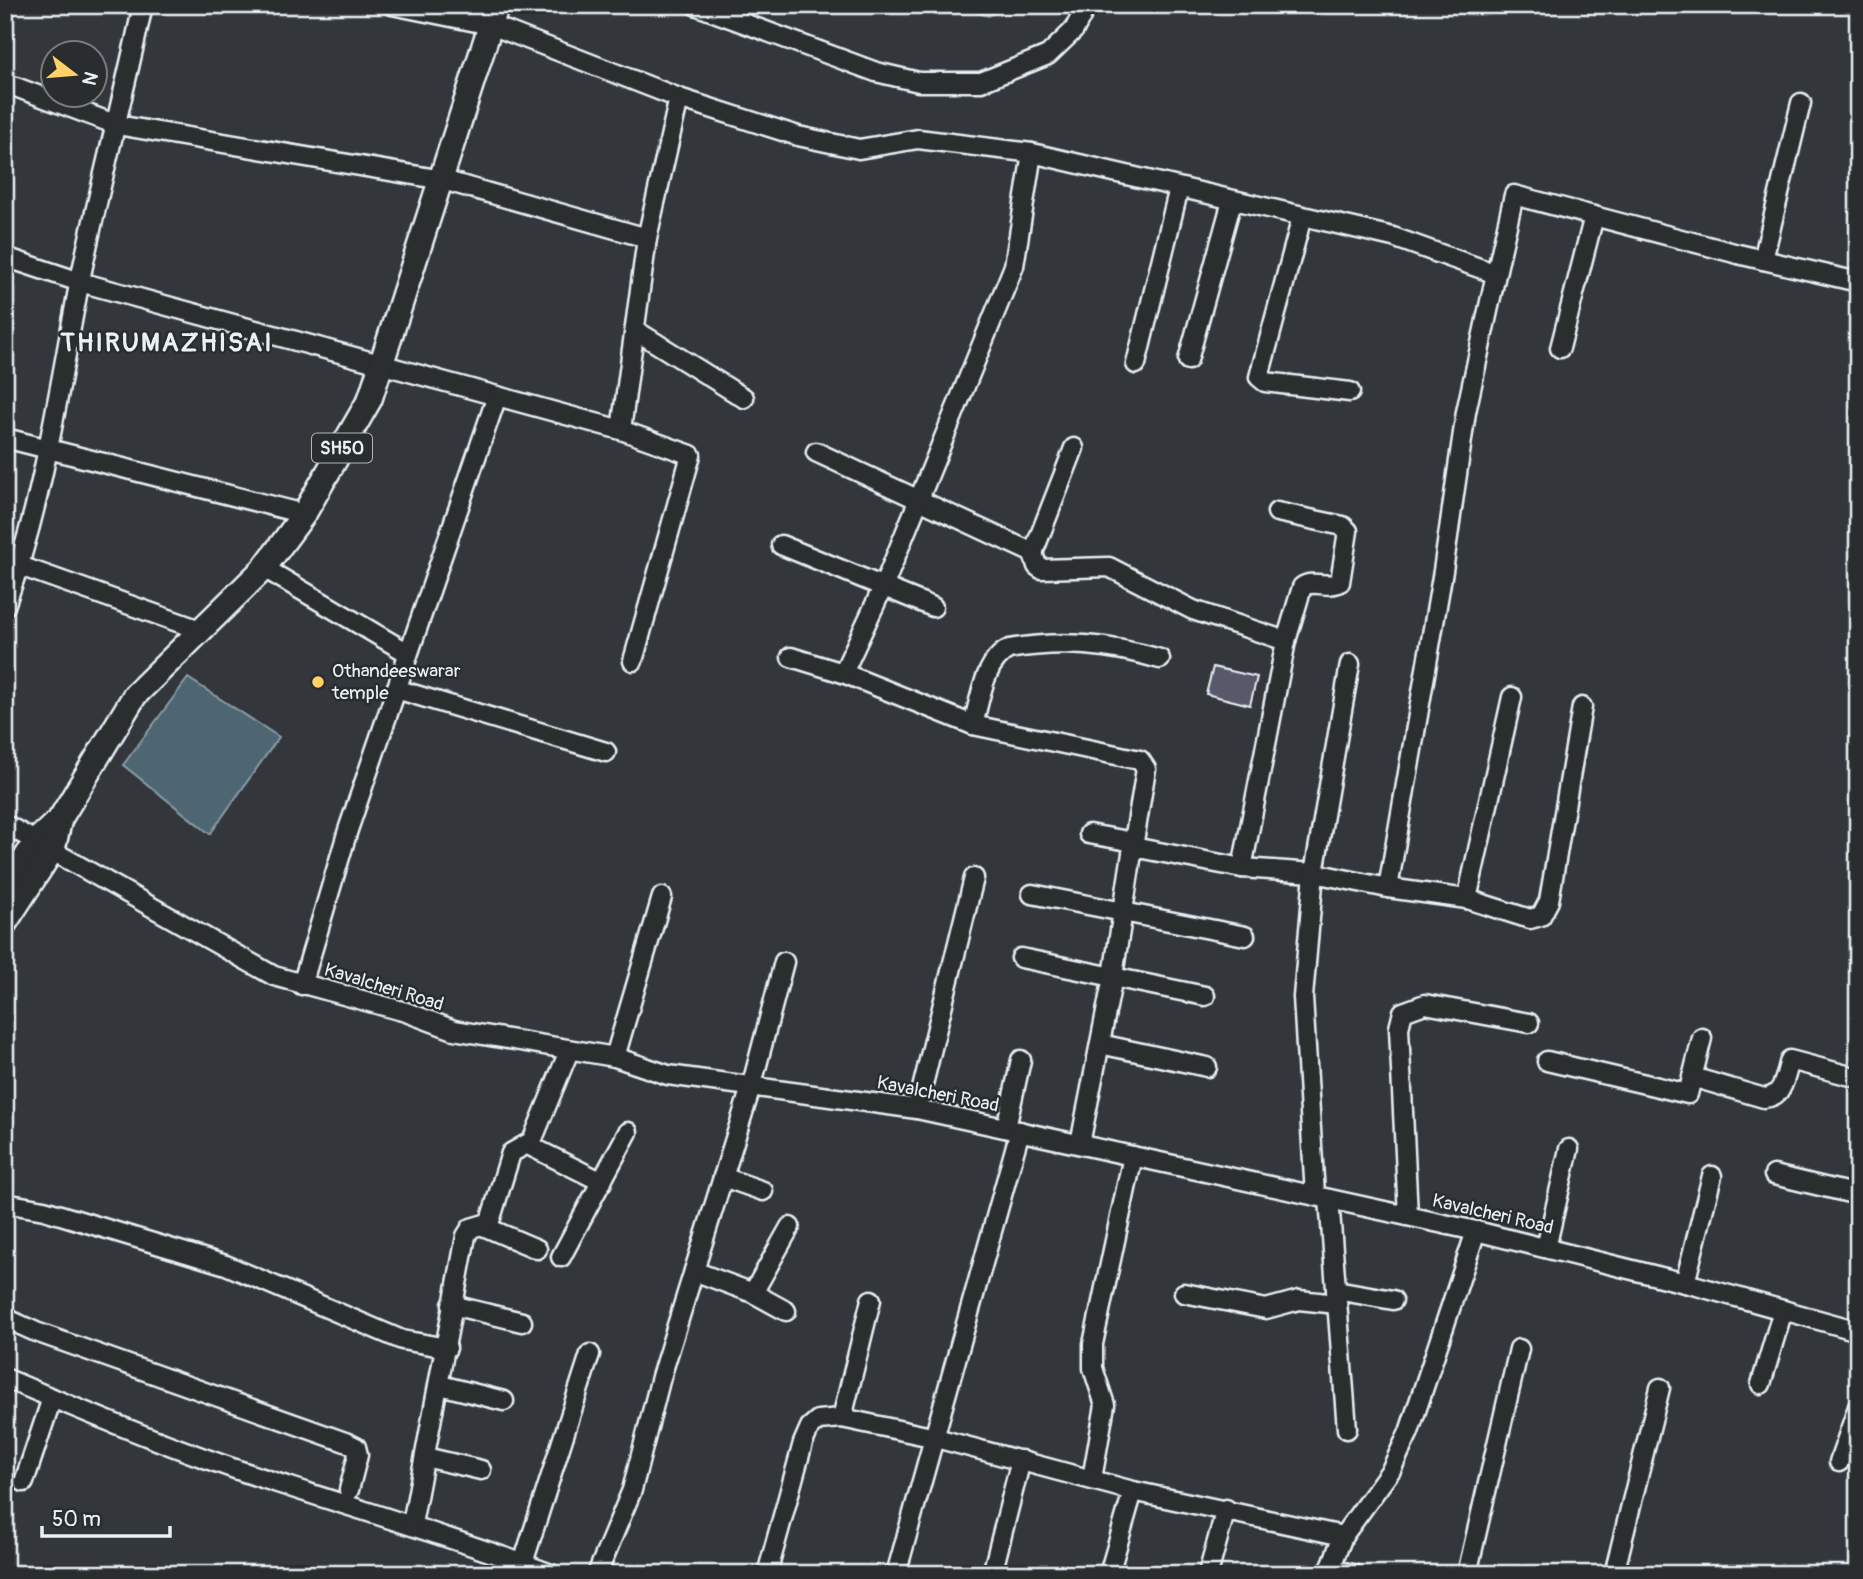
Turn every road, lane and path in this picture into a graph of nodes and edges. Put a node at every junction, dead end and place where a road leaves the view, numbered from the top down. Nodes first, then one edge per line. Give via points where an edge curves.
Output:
1 (143, 5) edge
2 (392, 5) edge
3 (695, 5) edge
4 (1087, 5) edge
5 (494, 15) edge
6 (5, 83) edge
7 (679, 98) junction
8 (1801, 103) dead end
9 (117, 125) junction
10 (1032, 153) junction
11 (443, 180) junction
12 (1180, 188) junction
13 (1232, 201) junction
14 (1594, 216) junction
15 (1302, 217) junction
16 (647, 239) junction
17 (5, 257) edge
18 (1763, 260) junction
19 (1496, 274) junction
20 (80, 282) junction
21 (1858, 282) edge
22 (635, 330) junction
23 (1560, 348) dead end
24 (1188, 360) dead end
25 (381, 364) junction
26 (1136, 364) dead end
27 (1350, 392) dead end
28 (496, 396) junction
29 (744, 398) dead end
30 (621, 430) junction
31 (5, 438) edge
32 (1074, 448) dead end
33 (48, 449) junction
34 (816, 452) dead end
35 (919, 501) junction
36 (1277, 512) dead end
37 (304, 514) junction
38 (781, 545) dead end
39 (1033, 553) junction
40 (20, 566) junction
41 (264, 568) junction
42 (884, 585) junction
43 (5, 606) edge
44 (933, 607) dead end
45 (200, 630) junction
46 (1286, 641) junction
47 (408, 653) junction
48 (792, 657) dead end
49 (1160, 659) dead end
50 (633, 661) dead end
51 (1350, 664) dead end
52 (843, 673) junction
53 (396, 689) junction
54 (1512, 696) dead end
55 (1582, 707) dead end
56 (973, 724) junction
57 (606, 752) dead end
58 (5, 824) edge
59 (1089, 834) dead end
60 (45, 845) junction
61 (1134, 845) junction
62 (1242, 868) junction
63 (1314, 873) junction
64 (974, 878) dead end
65 (1388, 888) junction
66 (5, 890) edge
67 (1032, 894) dead end
68 (662, 897) dead end
69 (1467, 899) junction
70 (1122, 912) junction
71 (5, 923) edge
72 (1245, 936) dead end
73 (1021, 958) dead end
74 (784, 962) dead end
75 (1113, 976) junction
76 (302, 985) junction
77 (1205, 996) dead end
78 (1529, 1023) dead end
79 (1702, 1038) dead end
80 (1100, 1044) junction
81 (569, 1051) junction
82 (615, 1057) junction
83 (1021, 1060) dead end
84 (1547, 1060) dead end
85 (1207, 1068) dead end
86 (1692, 1077) junction
87 (1858, 1079) edge
88 (752, 1084) junction
89 (916, 1109) junction
90 (1013, 1130) junction
91 (628, 1132) dead end
92 (1080, 1144) junction
93 (528, 1146) junction
94 (1569, 1149) dead end
95 (1133, 1156) junction
96 (1774, 1175) dead end
97 (1712, 1176) dead end
98 (723, 1177) junction
99 (602, 1182) junction
100 (763, 1191) dead end
101 (1858, 1195) edge
102 (1322, 1197) junction
103 (5, 1203) edge
104 (1408, 1216) junction
105 (483, 1226) junction
106 (790, 1227) dead end
107 (1476, 1231) junction
108 (1546, 1248) junction
109 (537, 1249) dead end
110 (561, 1257) dead end
111 (694, 1271) junction
112 (1685, 1283) junction
113 (753, 1293) junction
114 (1184, 1293) dead end
115 (1337, 1297) junction
116 (871, 1300) dead end
117 (1393, 1300) dead end
118 (452, 1305) junction
119 (1783, 1310) junction
120 (786, 1311) dead end
121 (5, 1318) edge
122 (522, 1322) dead end
123 (1858, 1331) edge
124 (447, 1348) junction
125 (1519, 1349) dead end
126 (590, 1354) dead end
127 (5, 1378) edge
128 (1761, 1384) dead end
129 (440, 1385) junction
130 (1660, 1388) dead end
131 (52, 1398) junction
132 (505, 1401) dead end
133 (1858, 1407) edge
134 (842, 1418) junction
135 (1346, 1429) dead end
136 (936, 1438) junction
137 (425, 1457) junction
138 (1021, 1460) junction
139 (1839, 1462) dead end
140 (481, 1470) dead end
141 (1092, 1479) junction
142 (24, 1482) dead end
143 (349, 1490) dead end
144 (1133, 1491) junction
145 (1226, 1509) junction
146 (412, 1524) junction
147 (1343, 1536) junction
148 (523, 1563) junction
149 (1329, 1571) edge
150 (551, 1574) edge
151 (597, 1574) edge
152 (768, 1574) edge
153 (896, 1574) edge
154 (992, 1574) edge
155 (1109, 1574) edge
156 (1208, 1574) edge
157 (1353, 1574) edge
158 (1466, 1574) edge
159 (1614, 1574) edge

1 - 9 street
2 - 5 street
3 - 4 street via 876,72 919,82 981,82 1048,55 1074,30
5 - 7 street
5 - 11 main road, SH50
6 - 9 street
7 - 10 street via 798,136 859,149 918,139
7 - 16 street
8 - 18 street
9 - 11 street
9 - 20 street
10 - 12 street
10 - 35 street via 1014,266
11 - 16 street
11 - 25 main road, SH50
12 - 13 street
12 - 26 street
13 - 15 street
13 - 24 street
14 - 18 street
14 - 19 street via 1514,195
14 - 23 street
15 - 19 street via 1393,237
15 - 27 street via 1259,377 1265,382
16 - 22 street
17 - 20 street
18 - 21 street
19 - 65 street via 1466,412
20 - 25 street
20 - 33 street
22 - 29 street
22 - 30 street
25 - 28 street
25 - 37 main road, SH50 via 370,399
28 - 30 street
28 - 47 street
30 - 50 street via 691,455
31 - 33 street
32 - 39 street
33 - 37 street
33 - 40 street
34 - 35 street
35 - 39 street
35 - 42 street
36 - 46 street via 1343,526 1348,531 1340,582 1302,587
37 - 41 main road, SH50
38 - 42 street
39 - 46 street via 1041,569 1109,567 1193,610
40 - 43 street
40 - 45 street
41 - 45 main road, SH50
41 - 47 street
42 - 44 street
42 - 52 street
45 - 60 main road, SH50 via 135,695
46 - 62 street
47 - 53 street
48 - 52 street
49 - 56 street via 1116,646 1075,643 1009,649 993,663
51 - 63 street
52 - 56 street
53 - 57 street
53 - 76 street
54 - 69 street
55 - 69 street via 1545,910 1530,919
56 - 61 street via 1140,760 1146,769
58 - 60 street, Kavalcheri Road
59 - 61 street
60 - 66 main road, SH50
60 - 71 main road, SH50
60 - 76 street, Kavalcheri Road via 235,957
61 - 62 street
61 - 70 street
62 - 63 street
63 - 65 street
63 - 102 street via 1303,997
64 - 89 street
65 - 69 street
67 - 70 street
68 - 82 street
70 - 72 street
70 - 75 street
73 - 75 street
74 - 88 street
75 - 77 street
75 - 80 street
76 - 81 street, Kavalcheri Road via 454,1030
78 - 104 street via 1425,1004 1404,1012 1399,1028
79 - 86 street
80 - 85 street
80 - 92 street
81 - 82 street, Kavalcheri Road
81 - 93 street
82 - 88 street, Kavalcheri Road via 668,1075
83 - 90 street
84 - 86 street via 1688,1094
86 - 87 street via 1765,1098 1780,1092 1790,1060
88 - 89 street, Kavalcheri Road
88 - 98 street
89 - 90 street, Kavalcheri Road
90 - 92 street, Kavalcheri Road
90 - 136 street
91 - 99 street
92 - 95 street, Kavalcheri Road
93 - 99 street
93 - 105 street via 511,1153 491,1218
94 - 108 street
95 - 102 street, Kavalcheri Road
95 - 141 street via 1093,1344 1093,1368 1105,1405
96 - 101 street
97 - 112 street
98 - 100 street
98 - 111 street
99 - 110 street
102 - 104 street, Kavalcheri Road
102 - 115 street
103 - 124 street via 44,1210 226,1265 402,1340
104 - 107 street, Kavalcheri Road
105 - 109 street
105 - 118 street via 467,1232
106 - 113 street
107 - 108 street, Kavalcheri Road
107 - 147 street via 1409,1432 1391,1470
108 - 112 street, Kavalcheri Road
111 - 113 street
111 - 151 street via 632,1490
112 - 119 street, Kavalcheri Road
113 - 120 street
114 - 115 street via 1266,1309
115 - 117 street
115 - 135 street
116 - 134 street
118 - 122 street
118 - 124 street
119 - 123 street, Kavalcheri Road
119 - 128 street
121 - 143 street via 348,1443 356,1447 358,1455
124 - 129 street
125 - 158 street
126 - 148 street
127 - 131 street
129 - 132 street
129 - 137 street
130 - 159 street
131 - 142 street
131 - 146 street via 237,1469
133 - 139 street
134 - 136 street
134 - 152 street via 818,1420 810,1427
136 - 138 street
136 - 153 street
137 - 140 street
137 - 146 street
138 - 141 street
138 - 154 street
141 - 144 street
144 - 145 street
144 - 155 street
145 - 147 street
145 - 156 street
146 - 148 street
147 - 149 street
148 - 150 street
149 - 157 street

